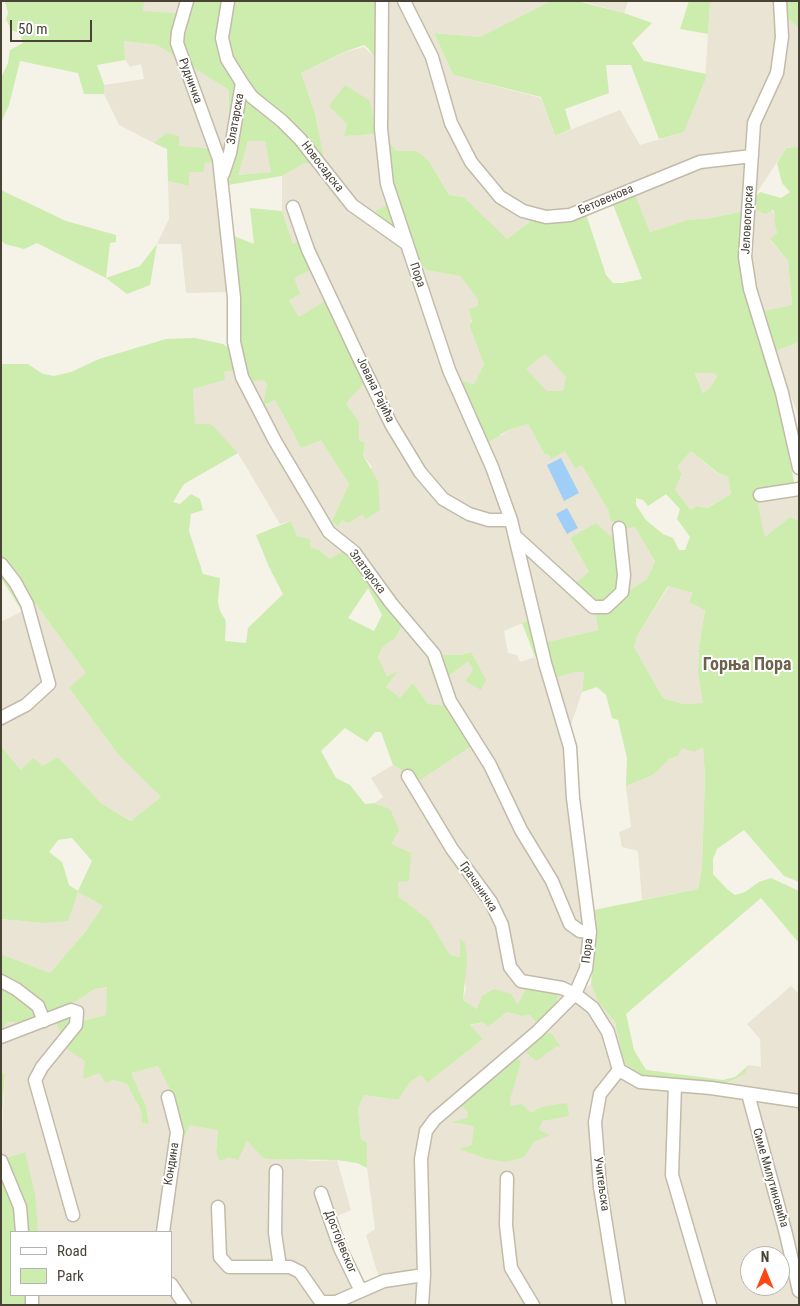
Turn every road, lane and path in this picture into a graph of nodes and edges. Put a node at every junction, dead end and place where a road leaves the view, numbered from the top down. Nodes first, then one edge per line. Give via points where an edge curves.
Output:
1 (187, 1) edge
2 (228, 1) edge
3 (382, 1) edge
4 (404, 1) edge
5 (780, 1) edge
6 (242, 84) junction
7 (752, 156) junction
8 (219, 159) joint
9 (221, 181) junction
10 (292, 207) dead end
11 (407, 244) junction
12 (799, 468) edge
13 (799, 489) edge
14 (760, 495) dead end
15 (511, 520) junction
16 (619, 528) dead end
17 (515, 536) junction
18 (1, 564) edge
19 (1, 718) edge
20 (408, 776) dead end
21 (590, 932) junction
22 (1, 981) edge
23 (575, 994) junction
24 (44, 1021) junction
25 (1, 1037) edge
26 (619, 1070) junction
27 (675, 1085) junction
28 (748, 1094) junction
29 (168, 1097) dead end
30 (799, 1101) edge
31 (1, 1161) edge
32 (276, 1171) dead end
33 (507, 1178) dead end
34 (320, 1193) dead end
35 (218, 1207) dead end
36 (73, 1215) dead end
37 (22, 1231) edge
38 (163, 1231) edge
39 (280, 1267) junction
40 (424, 1275) junction
41 (172, 1286) edge
42 (361, 1290) junction
43 (799, 1291) edge
44 (322, 1304) edge
45 (184, 1305) edge
46 (422, 1305) edge
47 (533, 1305) edge
48 (619, 1305) edge
49 (710, 1305) edge

1 - 8 street, Рудничка via 177,43
2 - 6 street, Златарска via 222,38 228,59
3 - 11 street, Пора via 382,147 388,184
4 - 7 street, Бетовенова via 432,57 450,123 466,154 500,197 523,211 546,217 570,215 700,162
5 - 7 street, Јеловогорска via 782,38 777,73 754,123
6 - 9 street, Златарска via 230,153
6 - 11 street, Новосадска via 252,97 300,139 352,205
7 - 12 street, Јеловогорска via 745,257 750,289 782,393
8 - 9 street, Златарска
9 - 21 street, Златарска via 234,298 234,342 242,377 275,441 329,532 354,552 434,654 450,701 490,765 521,830 552,881 570,924 580,931
10 - 15 street, Јована Рајића via 308,250 358,356 420,472 443,499 468,514 489,520
11 - 15 street, Пора via 449,370
13 - 14 street
15 - 17 street, Пора
16 - 17 street via 624,575 622,592 606,606 593,606
17 - 21 street, Пора via 570,747
18 - 19 street via 27,604 49,684 26,705
20 - 23 street, Грачаничка via 452,849 491,902 502,925 510,967 521,981 562,988
21 - 23 street, Пора via 586,969
22 - 24 street via 38,1006
23 - 26 street via 593,1008 603,1023
23 - 40 street, Пора via 537,1032 435,1119 426,1131 421,1159
24 - 25 street
24 - 36 street via 72,1010 77,1012 76,1025 35,1080
26 - 27 street via 640,1082
26 - 48 street, Учитељска via 600,1094 595,1122 600,1187
27 - 28 street
27 - 49 street via 672,1175
28 - 30 street
28 - 43 street, Симе Милутиновића
29 - 38 street, Кондина via 177,1132
31 - 37 street via 20,1207
32 - 39 street via 275,1233
33 - 47 street via 506,1225 511,1268
34 - 42 street, Достојевског via 340,1248
35 - 39 street via 220,1257 229,1266
39 - 44 street via 300,1272
40 - 42 street via 389,1280
40 - 46 street, Пора
41 - 45 street
42 - 44 street via 336,1302

